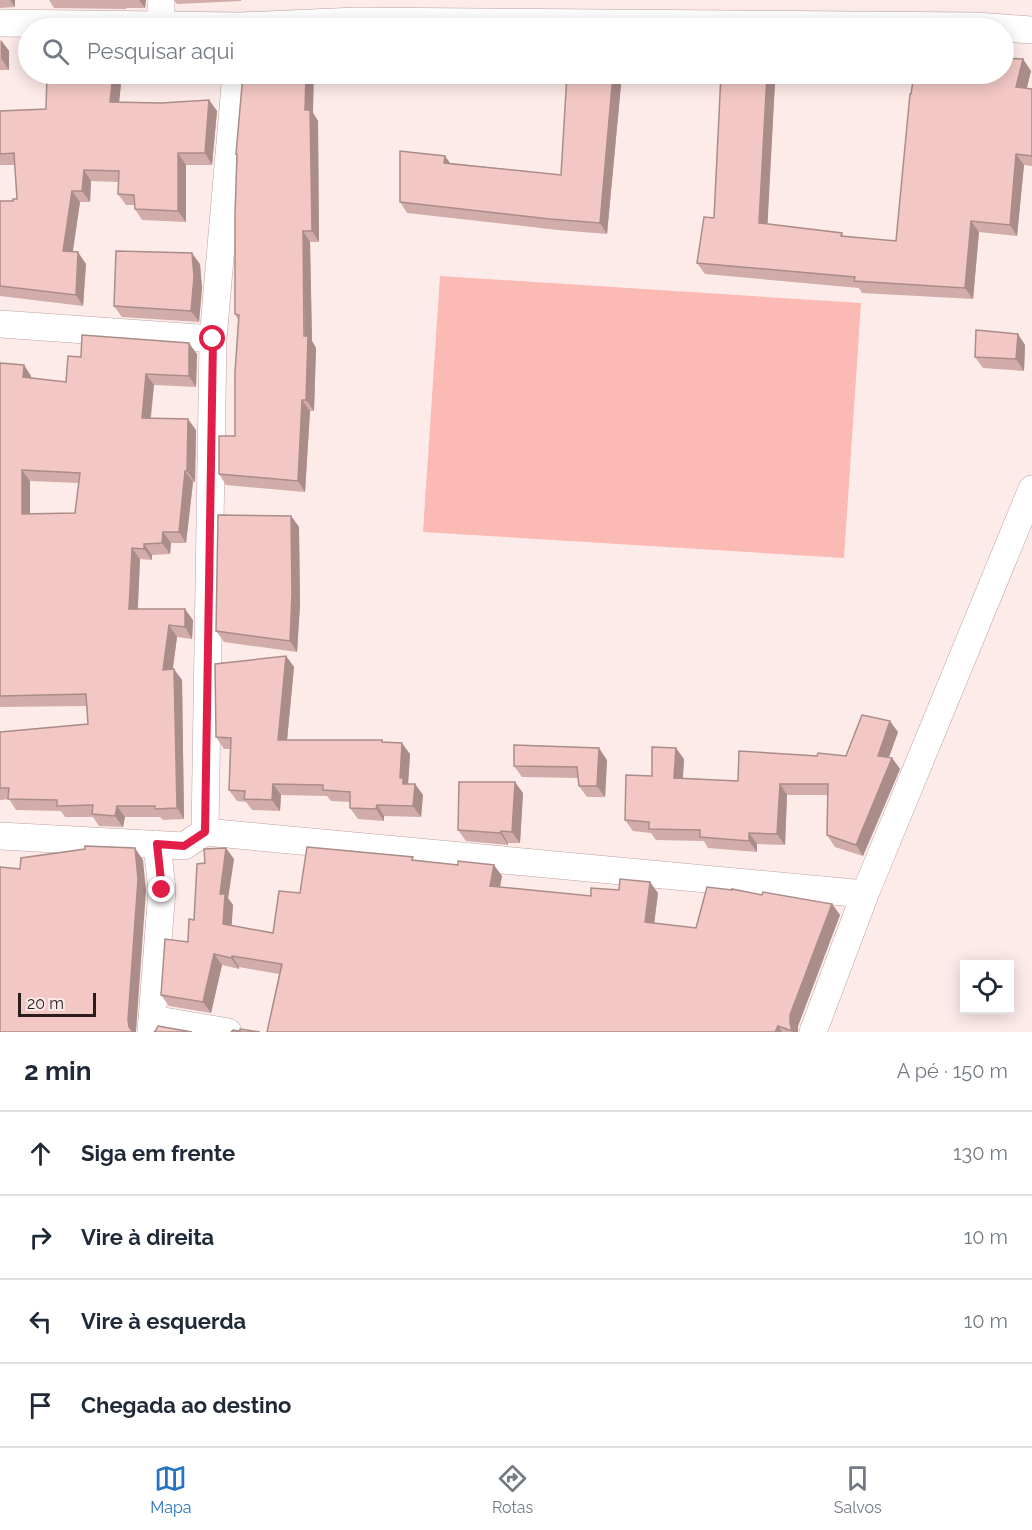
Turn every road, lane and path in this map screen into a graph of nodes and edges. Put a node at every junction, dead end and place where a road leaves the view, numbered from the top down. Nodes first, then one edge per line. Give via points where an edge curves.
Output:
1 (358, 11) edge
2 (161, 13) edge
3 (80, 18) edge
4 (189, 18) edge
5 (306, 18) edge
6 (641, 18) edge
7 (18, 22) edge
8 (0, 23) edge
9 (1014, 29) edge
10 (1032, 30) edge
11 (235, 84) edge
12 (0, 324) edge
13 (213, 339) junction
14 (1032, 489) edge
15 (205, 832) junction
16 (0, 836) edge
17 (157, 844) junction
18 (865, 894) junction
19 (152, 1025) edge
20 (228, 1032) edge
21 (813, 1032) edge

1 - 5 street
1 - 6 street
2 - 3 street
2 - 4 street
7 - 8 street
9 - 10 street
11 - 13 street
12 - 13 street
13 - 15 street
14 - 18 street
15 - 17 street via 184,846
15 - 18 street
16 - 17 street
17 - 19 street via 162,890
18 - 21 street
19 - 20 street

